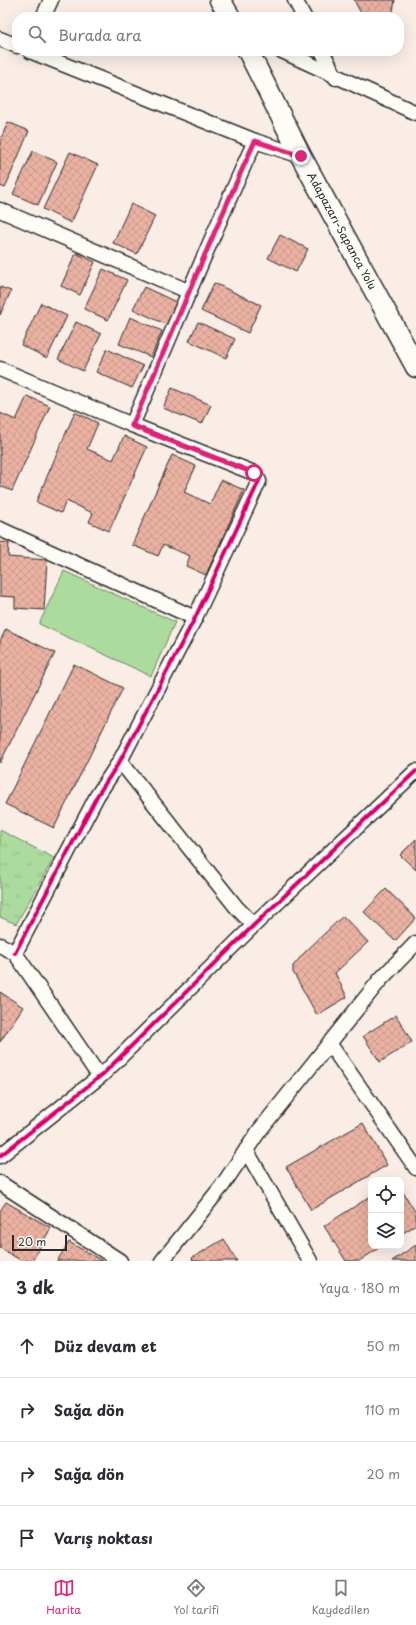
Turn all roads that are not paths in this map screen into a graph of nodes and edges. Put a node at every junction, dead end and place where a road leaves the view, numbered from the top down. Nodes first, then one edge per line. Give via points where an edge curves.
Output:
1 (51, 0) edge
2 (220, 0) edge
3 (295, 0) edge
4 (45, 12) edge
5 (227, 12) edge
6 (301, 12) edge
7 (0, 39) edge
8 (12, 44) edge
9 (42, 56) edge
10 (251, 56) edge
11 (292, 56) edge
12 (325, 56) edge
13 (336, 78) junction
14 (416, 113) edge
15 (255, 141) junction
16 (301, 156) junction
17 (0, 210) edge
18 (190, 292) junction
19 (416, 367) edge
20 (0, 369) edge
21 (132, 426) junction
22 (0, 529) edge
23 (195, 618) junction
24 (120, 761) junction
25 (416, 771) edge
26 (254, 925) junction
27 (416, 943) edge
28 (0, 945) edge
29 (15, 953) junction
30 (329, 1043) junction
31 (100, 1076) junction
32 (246, 1150) junction
33 (0, 1156) edge
34 (416, 1168) edge
35 (0, 1183) edge
36 (120, 1261) edge
37 (162, 1261) edge
38 (310, 1261) edge

1 - 4 street
2 - 5 main road
3 - 6 street
7 - 8 street
9 - 15 street
10 - 16 main road, Adapazarı-Sapanca Yolu
11 - 13 street
12 - 13 street
13 - 14 street
15 - 16 street
15 - 18 street via 220,216
16 - 19 main road, Adapazarı-Sapanca Yolu
17 - 18 street
18 - 21 street
20 - 21 street
21 - 23 street via 254,473 259,481
22 - 23 street
23 - 24 street
24 - 26 street
24 - 29 street via 97,796
25 - 26 street
26 - 31 street
27 - 30 street via 380,980
28 - 29 street
29 - 31 street
30 - 32 street
30 - 34 street
31 - 33 street
32 - 37 street via 222,1186
32 - 38 street
35 - 36 street

